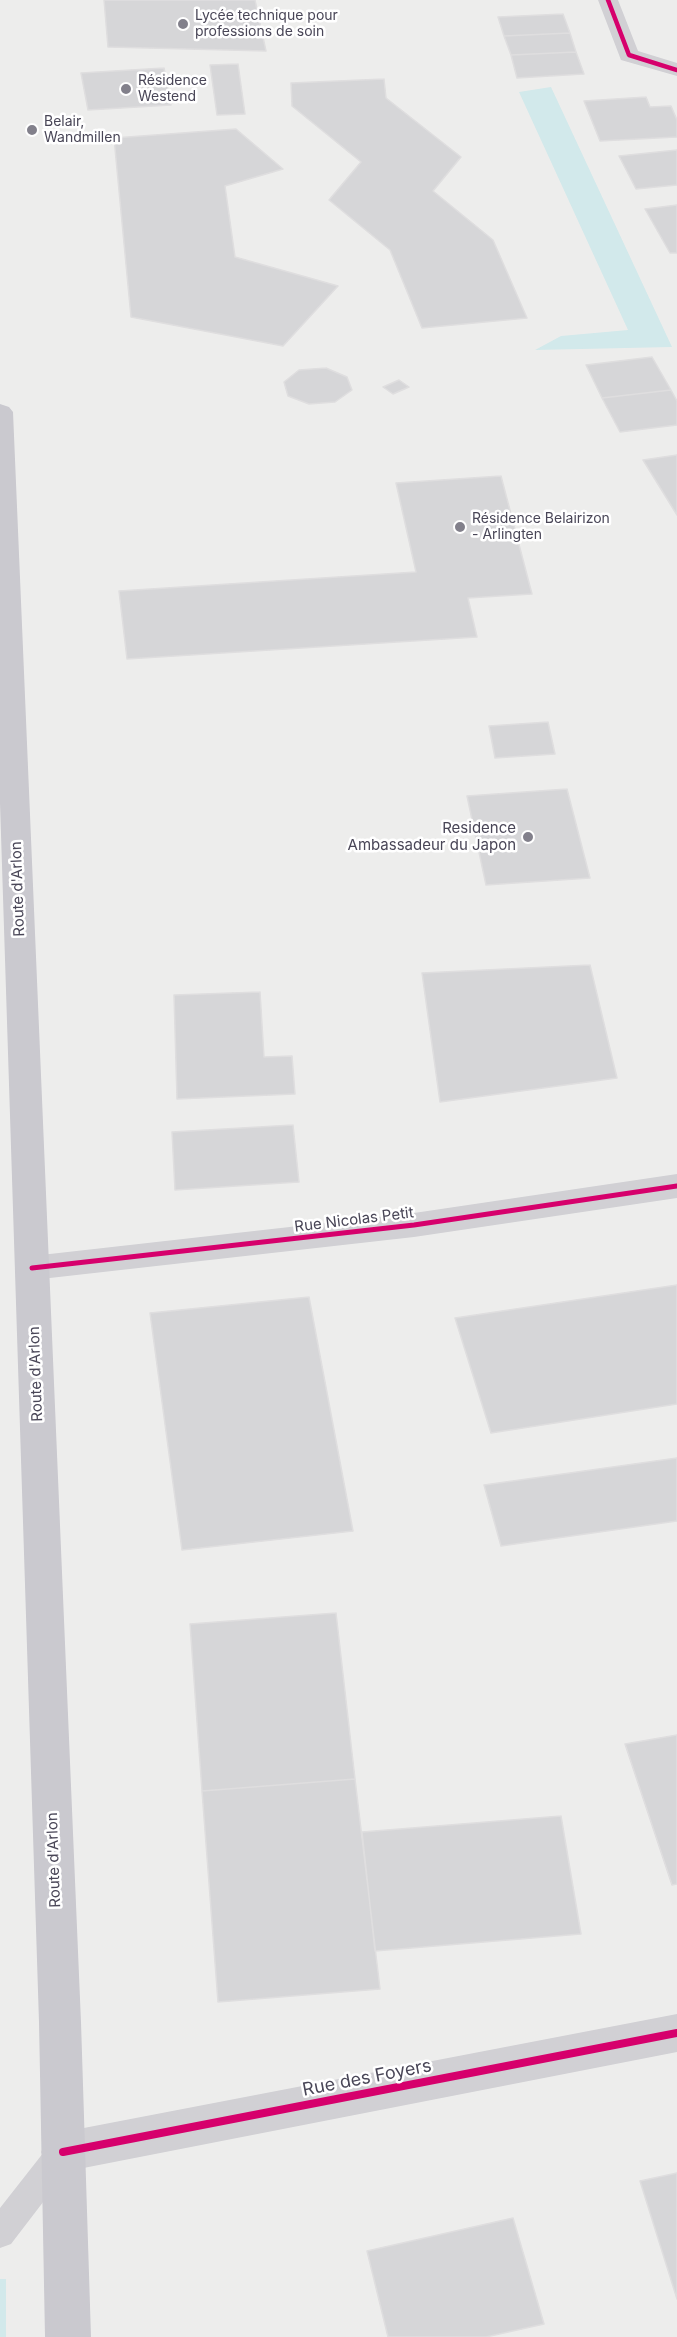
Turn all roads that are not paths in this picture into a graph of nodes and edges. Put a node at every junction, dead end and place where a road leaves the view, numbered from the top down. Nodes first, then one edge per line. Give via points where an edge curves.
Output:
1 (608, 0) edge
2 (677, 70) edge
3 (0, 412) edge
4 (677, 1186) edge
5 (32, 1268) junction
6 (677, 2033) edge
7 (63, 2151) junction
8 (0, 2233) edge
9 (68, 2337) edge

1 - 2 street via 629,55
3 - 5 main road, Route d'Arlon
4 - 5 street, Rue Nicolas Petit via 414,1225
5 - 7 main road, Route d'Arlon
6 - 7 street, Rue des Foyers
7 - 8 lane
7 - 9 main road, Route d'Arlon

